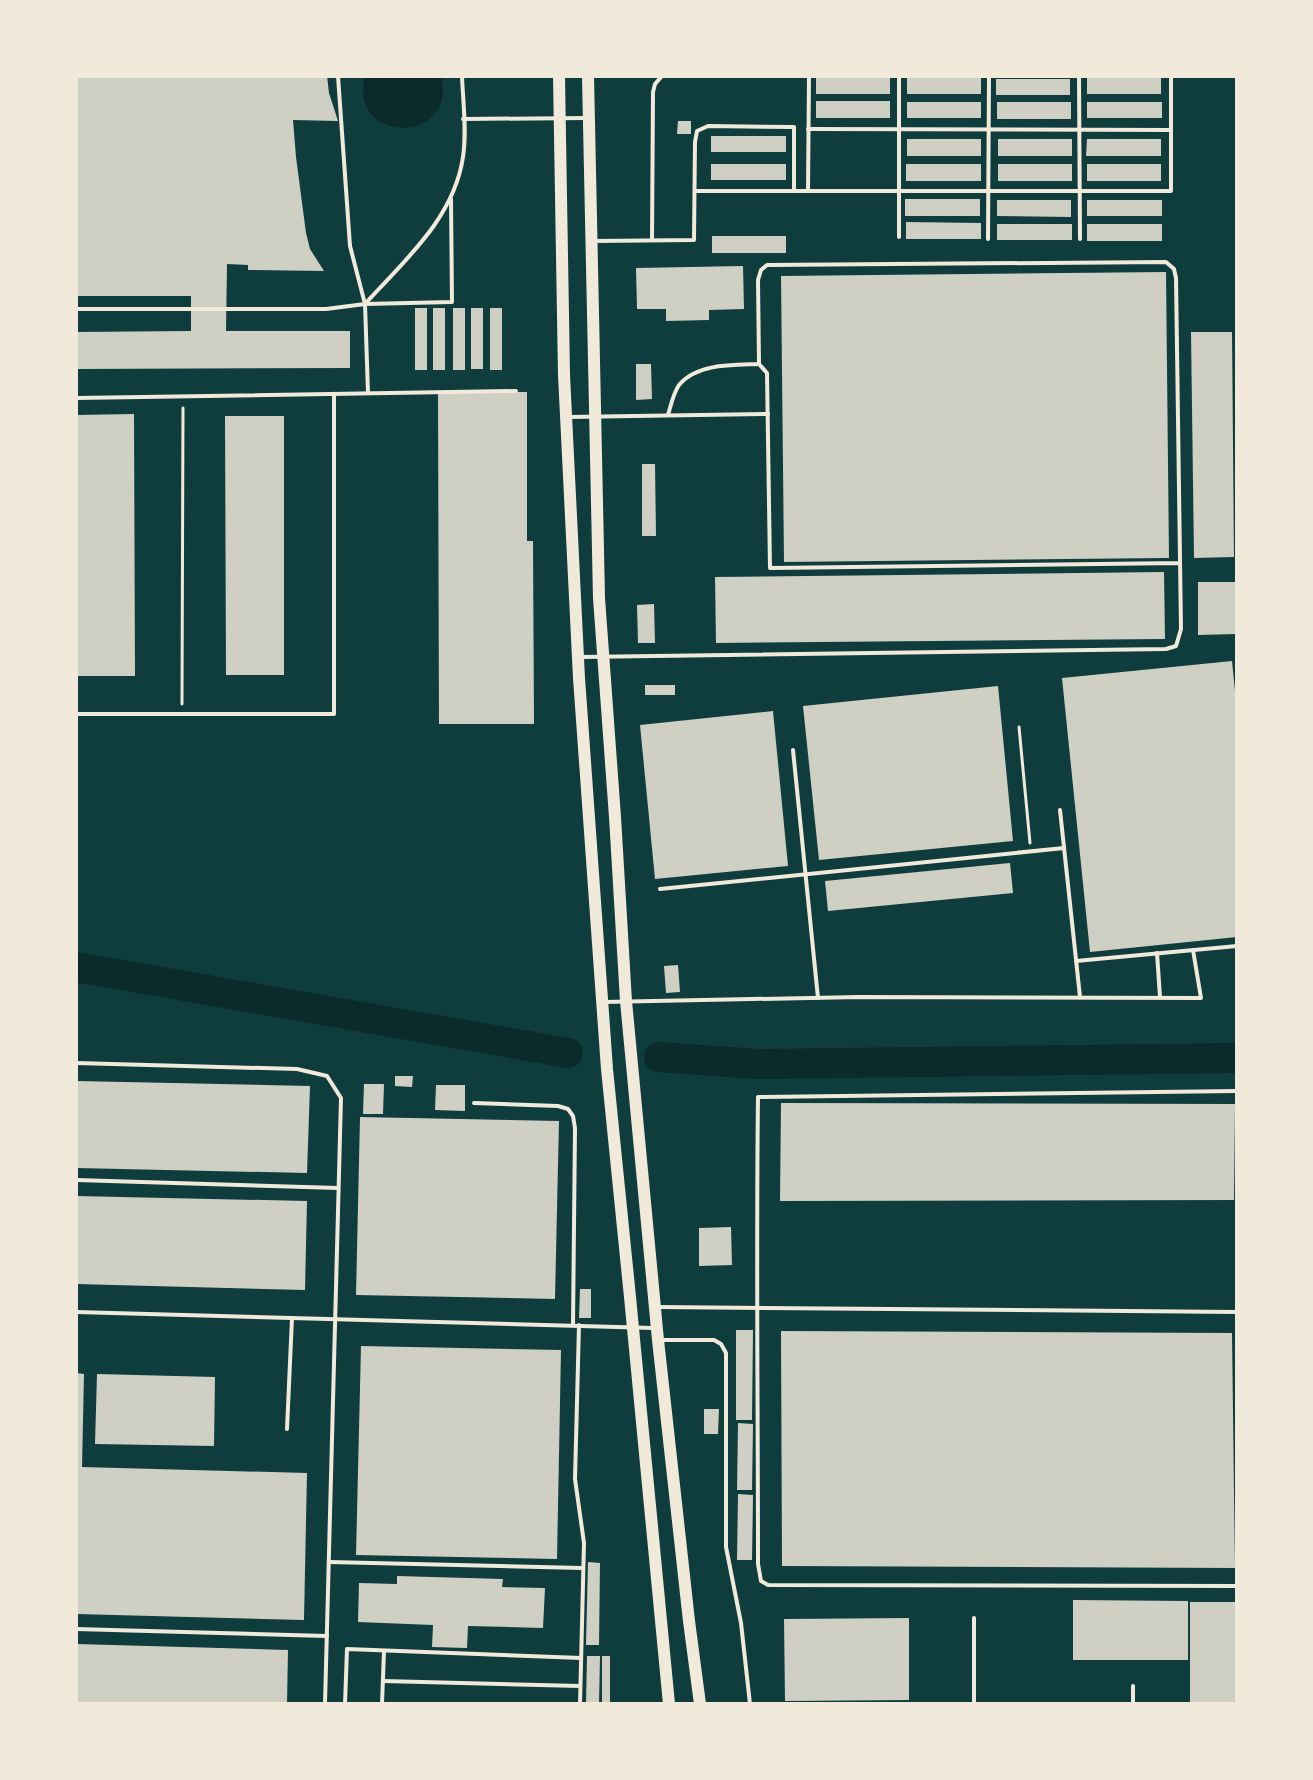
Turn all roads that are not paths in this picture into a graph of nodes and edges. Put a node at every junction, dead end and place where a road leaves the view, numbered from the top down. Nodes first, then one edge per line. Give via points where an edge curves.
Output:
1 (338, 76) edge
2 (462, 76) edge
3 (559, 76) edge
4 (588, 76) edge
5 (662, 76) edge
6 (809, 76) edge
7 (899, 76) edge
8 (989, 76) edge
9 (1079, 76) edge
10 (1171, 76) edge
11 (560, 118) junction
12 (589, 118) junction
13 (463, 119) junction
14 (808, 129) junction
15 (899, 129) junction
16 (989, 129) junction
17 (1079, 129) junction
18 (1171, 130) junction
19 (695, 191) junction
20 (794, 191) junction
21 (808, 191) junction
22 (899, 191) junction
23 (988, 191) junction
24 (1079, 191) junction
25 (451, 198) junction
26 (899, 237) dead end
27 (988, 239) dead end
28 (1080, 239) dead end
29 (652, 240) junction
30 (592, 241) junction
31 (365, 304) junction
32 (76, 309) edge
33 (759, 364) junction
34 (516, 391) dead end
35 (368, 393) junction
36 (334, 394) junction
37 (76, 398) edge
38 (768, 414) junction
39 (668, 415) junction
40 (596, 416) junction
41 (566, 417) junction
42 (1180, 563) junction
43 (603, 656) junction
44 (578, 657) junction
45 (76, 714) edge
46 (793, 750) dead end
47 (1060, 810) dead end
48 (1064, 848) junction
49 (806, 874) junction
50 (660, 889) dead end
51 (1237, 946) edge
52 (1193, 950) junction
53 (1157, 953) junction
54 (1076, 961) junction
55 (1080, 997) junction
56 (1160, 997) junction
57 (818, 998) junction
58 (626, 1001) junction
59 (602, 1002) junction
60 (76, 1063) edge
61 (1237, 1091) edge
62 (474, 1103) dead end
63 (76, 1180) edge
64 (338, 1188) junction
65 (655, 1307) junction
66 (756, 1307) junction
67 (76, 1312) edge
68 (1237, 1312) edge
69 (292, 1318) junction
70 (335, 1319) junction
71 (576, 1325) junction
72 (633, 1327) junction
73 (658, 1334) junction
74 (287, 1429) dead end
75 (329, 1562) junction
76 (583, 1568) junction
77 (1237, 1586) edge
78 (974, 1618) dead end
79 (76, 1629) edge
80 (327, 1636) junction
81 (384, 1651) junction
82 (581, 1658) junction
83 (383, 1681) junction
84 (580, 1686) junction
85 (1133, 1686) dead end
86 (325, 1704) edge
87 (345, 1704) edge
88 (382, 1704) edge
89 (580, 1704) edge
90 (669, 1704) edge
91 (700, 1704) edge
92 (750, 1704) edge
93 (974, 1704) edge
94 (1133, 1704) edge

1 - 31 lane via 350,246
2 - 13 lane
3 - 11 main road
4 - 12 main road
5 - 29 lane via 653,92
6 - 14 lane
7 - 15 lane
8 - 16 lane
9 - 17 lane
10 - 18 lane
11 - 12 lane
11 - 13 lane
11 - 41 main road
12 - 30 main road
13 - 25 lane via 464,154
14 - 15 lane
14 - 21 lane
15 - 16 lane
15 - 22 lane
16 - 17 lane
16 - 23 lane
17 - 18 lane
17 - 24 lane
18 - 24 lane via 1171,191
19 - 20 lane
19 - 20 lane via 695,136 708,126 794,127
19 - 29 lane via 694,240
20 - 21 lane
21 - 22 lane
22 - 23 lane
22 - 26 lane
23 - 24 lane
23 - 27 lane
24 - 28 lane
25 - 31 lane via 426,238
25 - 31 lane via 452,302
29 - 30 lane
30 - 40 main road
31 - 32 lane via 326,309
31 - 35 lane
33 - 38 lane via 767,373
33 - 39 lane via 721,366 689,376 673,397
33 - 42 lane via 758,280 767,265 1166,262 1176,278
34 - 35 lane
35 - 36 lane
36 - 37 lane
36 - 45 lane via 334,714
38 - 39 lane
38 - 42 lane via 770,568
39 - 40 lane
40 - 41 lane
40 - 43 main road
41 - 44 main road
42 - 43 lane via 1181,629 1176,646 1166,649
43 - 44 lane
43 - 58 main road
44 - 59 main road
46 - 49 lane
47 - 48 lane
48 - 49 lane
48 - 54 lane
49 - 50 lane
49 - 57 lane
51 - 52 lane
52 - 53 lane
52 - 56 lane via 1201,998
53 - 54 lane
53 - 56 lane
54 - 55 lane
55 - 56 lane
55 - 57 lane
57 - 58 lane
58 - 59 lane
58 - 65 main road
59 - 72 main road
60 - 64 lane via 297,1069 327,1076 341,1098
61 - 66 lane via 758,1097
62 - 71 lane via 558,1106 573,1116
63 - 64 lane
64 - 70 lane
65 - 66 lane
65 - 73 main road
66 - 68 lane
66 - 77 lane via 761,1581
67 - 69 lane
69 - 70 lane
69 - 74 lane
70 - 71 lane
70 - 75 lane
71 - 72 lane
71 - 76 lane via 575,1479
72 - 73 lane
72 - 90 main road
73 - 91 main road
73 - 92 lane via 714,1340 726,1353 726,1547
75 - 76 lane
75 - 80 lane
76 - 82 lane
78 - 93 lane
79 - 80 lane
80 - 86 lane
81 - 82 lane
81 - 83 lane
81 - 87 lane via 347,1649
82 - 84 lane
83 - 84 lane
83 - 88 lane
84 - 89 lane
85 - 94 lane

